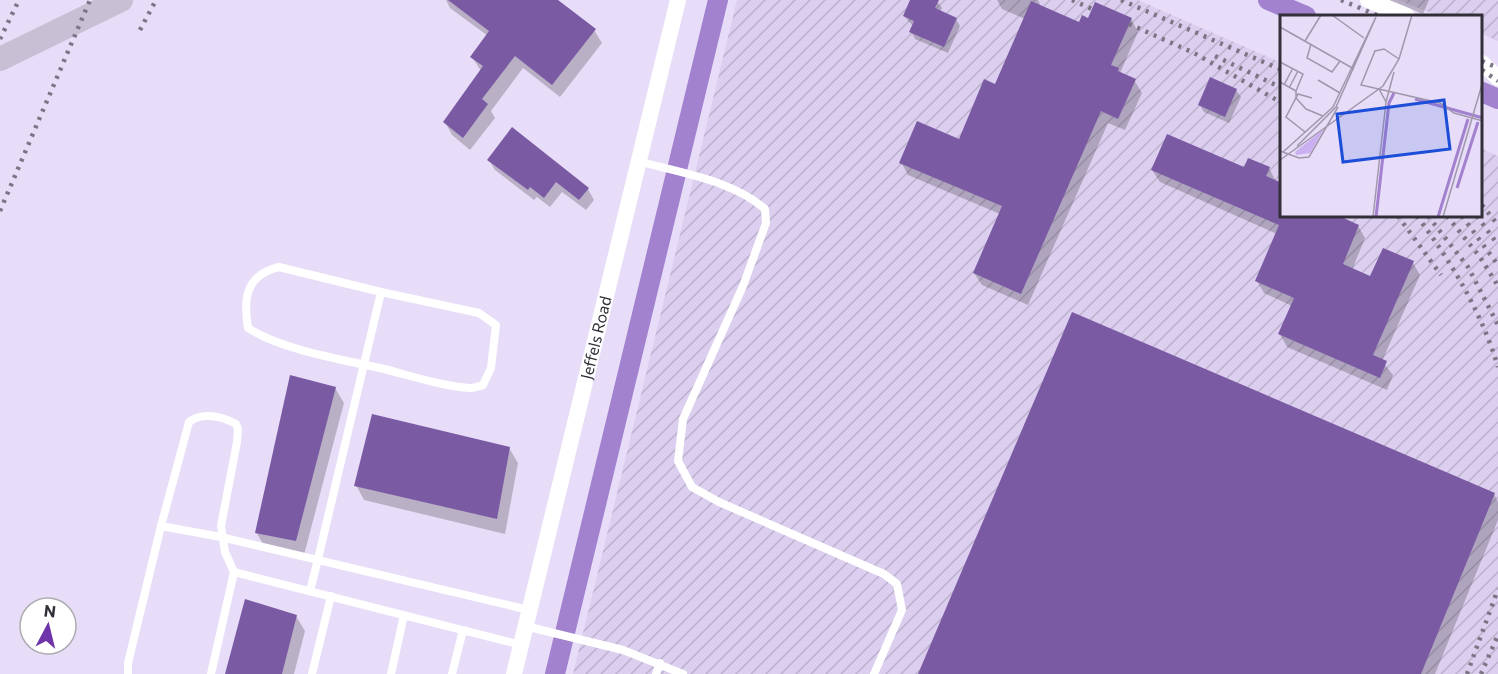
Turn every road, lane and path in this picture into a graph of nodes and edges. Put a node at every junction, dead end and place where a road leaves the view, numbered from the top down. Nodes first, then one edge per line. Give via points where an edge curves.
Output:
1 (121, 0) edge
2 (678, 0) edge
3 (1368, 0) edge
4 (1405, 15) edge
5 (0, 59) edge
6 (1483, 64) edge
7 (1498, 77) edge
8 (638, 161) junction
9 (381, 292) junction
10 (364, 364) junction
11 (162, 525) junction
12 (221, 537) junction
13 (318, 560) junction
14 (234, 572) junction
15 (310, 591) junction
16 (331, 596) junction
17 (529, 609) junction
18 (404, 615) junction
19 (525, 626) junction
20 (463, 630) junction
21 (521, 645) junction
22 (660, 663) junction
23 (129, 674) edge
24 (211, 674) edge
25 (312, 674) edge
26 (390, 674) edge
27 (452, 674) edge
28 (514, 674) edge
29 (656, 674) edge
30 (683, 674) edge
31 (874, 674) edge

1 - 5 main road
2 - 8 street, Jeffels Road
3 - 4 street
6 - 7 street
8 - 17 street, Jeffels Road
8 - 31 lane via 708,180 752,198 765,209 766,223 743,286 682,419 678,461 692,487 884,574 897,584 902,610
9 - 10 lane
9 - 10 lane via 479,313 496,325 491,368 483,385 472,388
9 - 10 lane via 279,267 262,271 250,285 245,309 248,328 261,337
10 - 13 lane
11 - 12 lane
11 - 12 lane via 189,422 206,415 230,420 238,429
11 - 23 lane via 128,663
12 - 13 lane
12 - 14 lane
13 - 15 lane
13 - 17 lane
14 - 15 lane
14 - 24 lane
15 - 16 lane
16 - 18 lane
16 - 25 lane
17 - 19 street, Jeffels Road
18 - 20 lane
18 - 26 lane
19 - 21 street, Jeffels Road
19 - 22 lane via 613,647
20 - 21 lane
20 - 27 lane
21 - 28 street, Jeffels Road
22 - 29 lane
22 - 30 lane

